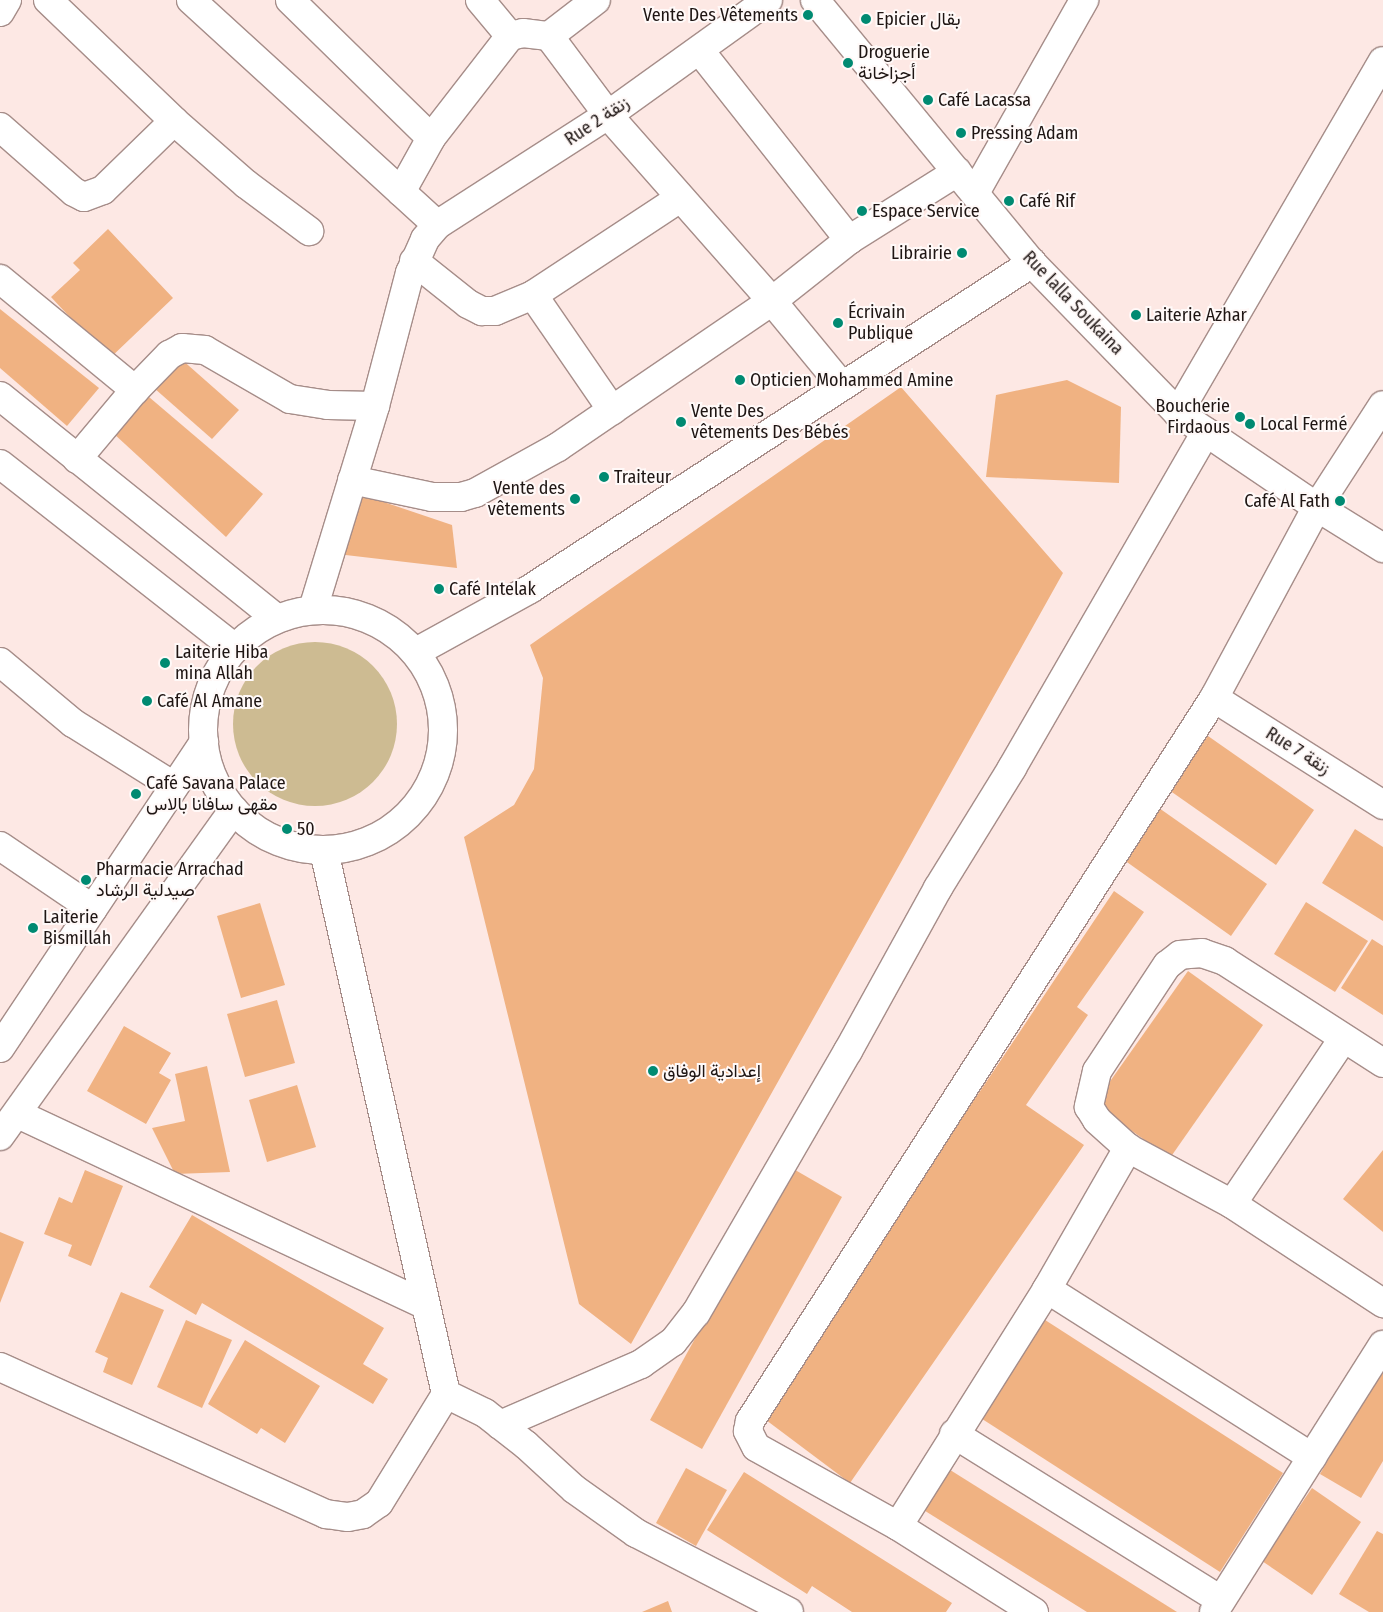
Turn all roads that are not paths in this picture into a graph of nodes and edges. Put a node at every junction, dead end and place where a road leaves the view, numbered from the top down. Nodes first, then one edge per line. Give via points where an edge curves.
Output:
1 (48, 0) edge
2 (190, 0) edge
3 (290, 0) edge
4 (480, 0) edge
5 (596, 0) edge
6 (768, 0) edge
7 (815, 0) edge
8 (1084, 0) edge
9 (510, 36) junction
10 (549, 36) junction
11 (700, 51) junction
12 (1383, 60) edge
13 (608, 115) junction
14 (174, 121) junction
15 (0, 127) edge
16 (431, 138) junction
17 (957, 172) junction
18 (401, 192) junction
19 (975, 193) junction
20 (680, 198) junction
21 (309, 231) dead end
22 (849, 240) junction
23 (425, 242) junction
24 (1032, 263) junction
25 (0, 279) edge
26 (533, 295) junction
27 (772, 300) junction
28 (842, 386) junction
29 (135, 390) junction
30 (0, 396) edge
31 (1383, 405) edge
32 (375, 406) junction
33 (612, 410) junction
34 (1178, 413) junction
35 (1206, 432) junction
36 (77, 459) junction
37 (0, 464) edge
38 (352, 480) junction
39 (1317, 507) junction
40 (1383, 548) edge
41 (313, 609) junction
42 (276, 618) junction
43 (235, 648) junction
44 (416, 652) junction
45 (0, 662) edge
46 (1214, 698) junction
47 (204, 742) junction
48 (174, 786) junction
49 (1383, 804) edge
50 (233, 810) junction
51 (0, 846) edge
52 (324, 851) junction
53 (93, 909) junction
54 (8, 1021) edge
55 (1343, 1039) junction
56 (0, 1048) edge
57 (1383, 1063) edge
58 (18, 1114) junction
59 (0, 1136) edge
60 (1128, 1148) junction
61 (1232, 1204) junction
62 (1047, 1289) junction
63 (1383, 1303) edge
64 (424, 1304) junction
65 (1383, 1345) edge
66 (0, 1367) edge
67 (446, 1394) junction
68 (500, 1425) junction
69 (954, 1434) junction
70 (1312, 1457) junction
71 (898, 1526) junction
72 (1218, 1606) edge
73 (789, 1612) edge
74 (1034, 1612) edge

1 - 14 street
2 - 18 street
3 - 16 street
4 - 9 street
5 - 10 street
6 - 11 street, Rue 2 زنقة
7 - 17 street, Rue lalla Soukaina
8 - 19 street
9 - 10 street via 523,33
9 - 16 street
10 - 13 street
11 - 13 street, Rue 2 زنقة
11 - 22 street
12 - 34 street
13 - 20 street
13 - 23 street, Rue 2 زنقة
14 - 15 street via 103,190 84,197 74,192
14 - 21 street via 246,184
16 - 18 street
17 - 19 street, Rue lalla Soukaina
17 - 22 street
18 - 23 street
19 - 24 street, Rue lalla Soukaina
20 - 26 street
20 - 27 street
22 - 27 street
23 - 26 street via 456,296 482,311 502,309
23 - 32 street
24 - 28 street
24 - 34 street, Rue lalla Soukaina
25 - 29 street
26 - 33 street
27 - 28 street
27 - 33 street
28 - 44 street via 530,589
29 - 32 street via 169,355 192,347 205,350 283,397 328,405
29 - 36 street
30 - 36 street
31 - 39 street
32 - 38 street
33 - 38 street via 558,446 461,498 432,497
34 - 35 street, Rue lalla Soukaina
35 - 39 street, Rue lalla Soukaina
35 - 68 street via 1012,768 938,888 843,1060 696,1313 673,1342 641,1364
36 - 42 street
37 - 43 street
38 - 41 street
39 - 40 street, Rue lalla Soukaina
39 - 46 street
41 - 42 street
41 - 44 street via 352,612 370,618 387,627
42 - 43 street via 259,627
43 - 47 street via 211,686 206,704
44 - 52 street via 436,686 441,704 443,744 432,781 411,813 388,831 362,844
45 - 48 street via 73,723
46 - 49 street, Rue 7 زنقة
46 - 71 street via 750,1421 748,1431 756,1447
47 - 48 street
47 - 50 street via 213,778
48 - 53 street
50 - 52 street via 274,840
50 - 58 street via 161,907
51 - 53 street
52 - 64 street
53 - 54 street
54 - 56 street
55 - 57 street
55 - 60 street via 1225,961 1202,953 1180,955 1167,964 1097,1071 1091,1087 1089,1107
55 - 61 street
58 - 59 street
58 - 64 street
60 - 61 street
60 - 62 street
61 - 63 street
62 - 69 street
62 - 70 street
64 - 67 street
65 - 70 street
66 - 67 street via 326,1514 348,1517 363,1514 379,1503
67 - 68 street via 485,1413
68 - 73 street via 574,1489 636,1534
69 - 71 street
69 - 72 street
70 - 72 street
71 - 74 street

